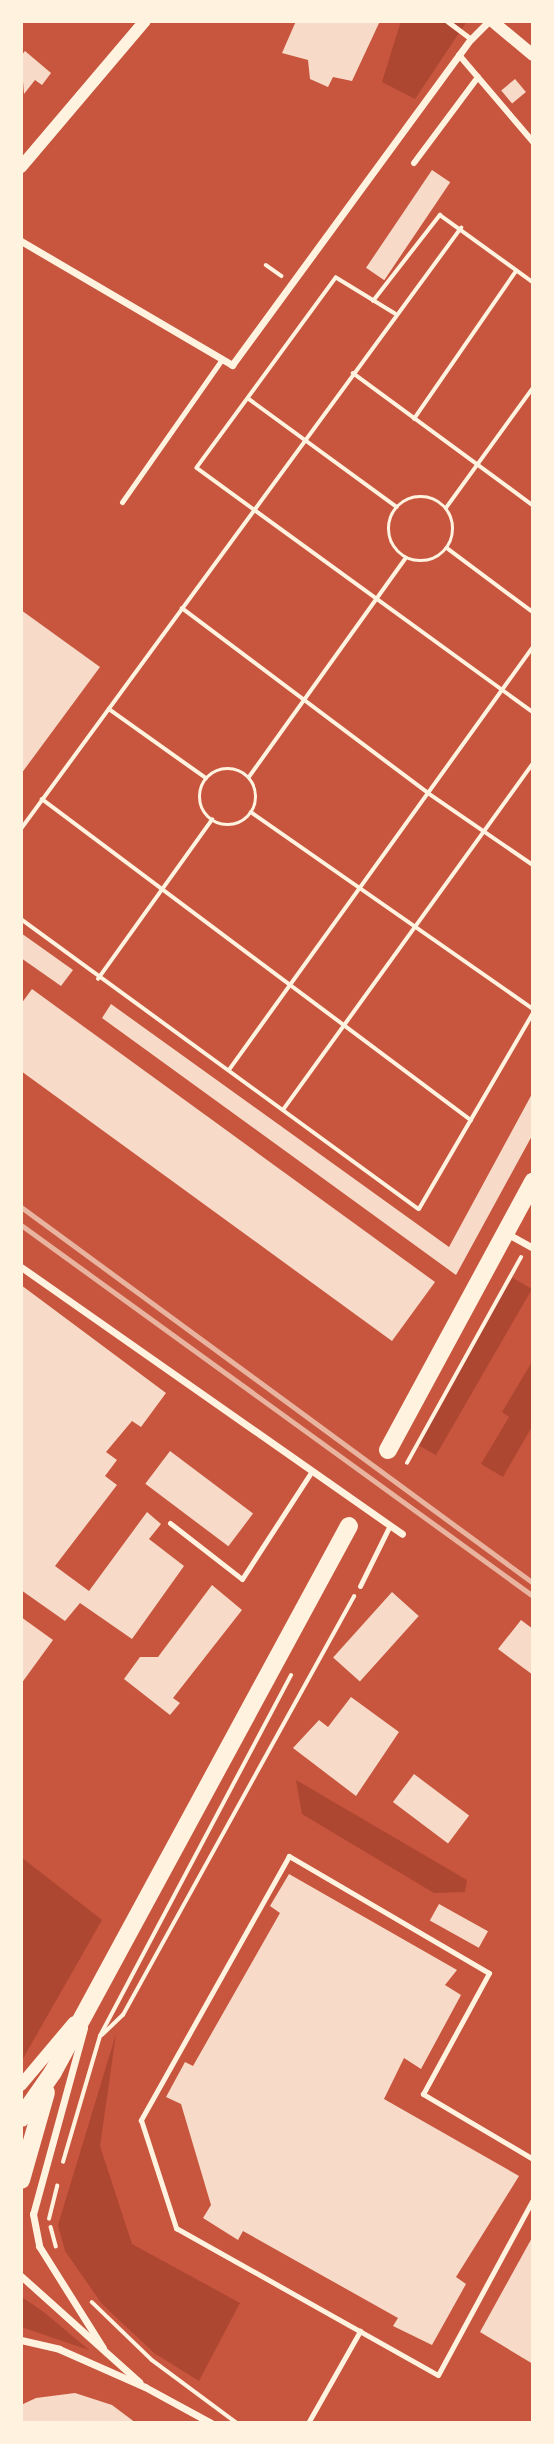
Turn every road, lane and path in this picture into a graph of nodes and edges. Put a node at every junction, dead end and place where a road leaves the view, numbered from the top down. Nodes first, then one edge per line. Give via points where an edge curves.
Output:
1 (145, 21) edge
2 (447, 21) edge
3 (491, 21) edge
4 (471, 39) junction
5 (459, 55) junction
6 (533, 55) edge
7 (478, 78) junction
8 (533, 142) edge
9 (414, 163) dead end
10 (21, 167) edge
11 (461, 228) junction
12 (23, 242) edge
13 (517, 270) junction
14 (533, 282) edge
15 (373, 301) junction
16 (396, 314) junction
17 (222, 359) junction
18 (353, 373) junction
19 (533, 388) edge
20 (249, 398) junction
21 (414, 419) junction
22 (305, 439) junction
23 (477, 464) junction
24 (122, 502) dead end
25 (533, 505) edge
26 (397, 507) junction
27 (254, 509) junction
28 (446, 509) junction
29 (447, 548) junction
30 (405, 558) junction
31 (377, 599) junction
32 (182, 608) junction
33 (533, 612) edge
34 (533, 647) edge
35 (502, 689) junction
36 (302, 699) junction
37 (109, 709) junction
38 (533, 712) edge
39 (533, 764) edge
40 (206, 778) junction
41 (249, 778) junction
42 (428, 793) junction
43 (42, 799) junction
44 (251, 812) junction
45 (212, 820) junction
46 (21, 829) edge
47 (483, 832) junction
48 (533, 865) edge
49 (163, 890) junction
50 (358, 890) junction
51 (21, 919) edge
52 (413, 927) junction
53 (98, 979) junction
54 (289, 986) junction
55 (533, 1011) edge
56 (341, 1024) junction
57 (229, 1070) junction
58 (283, 1110) junction
59 (471, 1121) junction
60 (533, 1182) edge
61 (506, 1233) junction
62 (530, 1247) edge
63 (21, 1267) edge
64 (388, 1450) dead end
65 (407, 1464) dead end
66 (310, 1474) junction
67 (170, 1523) dead end
68 (349, 1525) dead end
69 (389, 1527) junction
70 (402, 1534) dead end
71 (360, 1586) joint
72 (294, 1671) dead end
73 (90, 2003) junction
74 (100, 2036) junction
75 (53, 2071) junction
76 (21, 2085) edge
77 (21, 2118) edge
78 (533, 2159) edge
79 (63, 2164) dead end
80 (59, 2177) dead end
81 (21, 2179) edge
82 (533, 2199) edge
83 (58, 2253) dead end
84 (21, 2276) edge
85 (83, 2292) dead end
86 (360, 2331) junction
87 (21, 2340) edge
88 (103, 2348) junction
89 (145, 2387) junction
90 (211, 2423) edge
91 (237, 2423) edge
92 (308, 2423) edge

1 - 10 street
2 - 4 lane
3 - 4 street
3 - 6 street
4 - 5 street
5 - 7 street
5 - 17 street via 232,365
7 - 8 street
7 - 9 street
11 - 13 path
11 - 15 path via 440,215
11 - 16 path
12 - 17 street
13 - 14 path
13 - 21 path
15 - 16 path
15 - 20 path via 336,278
16 - 18 path
17 - 24 lane
18 - 21 path
18 - 22 path
19 - 23 path
20 - 22 path
20 - 27 path via 197,468
21 - 23 path
22 - 26 path
22 - 27 path
23 - 25 path
23 - 28 path
26 - 28 path via 422,497
26 - 30 path via 389,535
27 - 31 path
27 - 32 path
28 - 29 path via 453,528
29 - 30 path via 432,559
29 - 33 path
30 - 31 path
31 - 35 path
31 - 36 path
32 - 36 path
32 - 37 path
34 - 35 path
35 - 38 path
35 - 42 path
36 - 41 path
36 - 42 path
37 - 40 path
37 - 43 path
39 - 47 path
40 - 41 path via 223,769
40 - 45 path via 201,805
41 - 44 path via 256,794
42 - 47 path
42 - 50 path
43 - 46 path
43 - 49 path
44 - 45 path via 238,823
44 - 50 path
45 - 49 path
47 - 48 path
47 - 52 path
49 - 53 path
49 - 54 path
50 - 52 path
50 - 54 path
51 - 53 path
52 - 55 path
52 - 56 path
53 - 57 path
54 - 56 path
54 - 57 path
55 - 59 path
56 - 58 path
56 - 59 path
57 - 58 path
58 - 59 path via 419,1209
60 - 61 main road
61 - 62 street
61 - 64 main road
62 - 65 path
63 - 66 street
66 - 67 lane via 242,1579
66 - 69 street
68 - 73 main road
69 - 70 street
69 - 71 lane
71 - 74 path via 123,2015
72 - 74 path
73 - 75 main road
73 - 76 street
73 - 88 street via 33,2214 39,2246
74 - 79 path
75 - 77 main road
75 - 81 main road
78 - 86 lane via 423,2094 489,1973 289,1856 141,2120 176,2228
80 - 83 path via 49,2218
82 - 86 lane via 438,2375
84 - 88 street
85 - 91 path via 152,2360
86 - 92 lane
87 - 89 street via 59,2349
88 - 89 street
89 - 90 street

